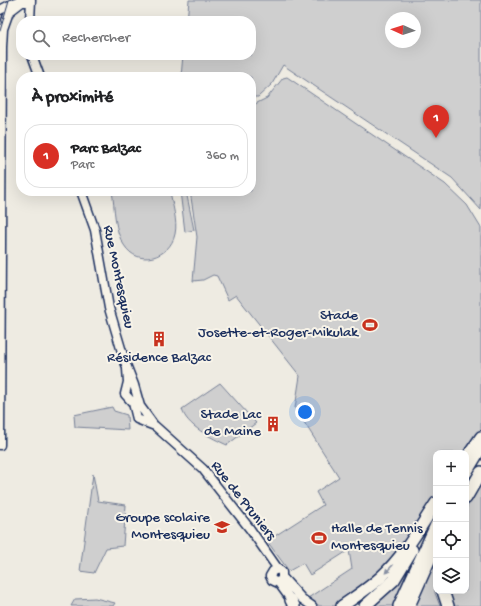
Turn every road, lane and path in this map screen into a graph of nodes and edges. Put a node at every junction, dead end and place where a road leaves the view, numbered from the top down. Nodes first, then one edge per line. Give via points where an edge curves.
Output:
1 (31, 1) edge
2 (22, 2) junction
3 (0, 10) edge
4 (30, 16) edge
5 (34, 60) edge
6 (38, 72) edge
7 (83, 196) edge
8 (142, 416) joint
9 (481, 437) edge
10 (0, 445) edge
11 (471, 455) edge
12 (481, 464) edge
13 (481, 472) edge
14 (468, 486) edge
15 (469, 493) edge
16 (433, 508) edge
17 (433, 516) edge
18 (433, 531) edge
19 (433, 552) edge
20 (276, 570) junction
21 (281, 580) junction
22 (444, 594) edge
23 (296, 603) edge
24 (312, 606) edge
25 (342, 606) edge
26 (365, 606) edge
27 (399, 606) edge
28 (409, 606) edge
29 (448, 606) edge

1 - 2 street
1 - 4 street
2 - 3 street via 15,2
2 - 10 street via 9,12 3,29 2,47
5 - 6 street
7 - 8 street, Rue Montesquieu via 95,230 108,308 132,392
8 - 20 street, Rue de Pruniers via 213,480 273,562
9 - 11 highway
12 - 14 highway
13 - 15 highway
16 -> 25 highway via 400,557 388,570
17 - 26 highway via 394,580
18 - 27 highway
19 - 28 highway
20 - 21 street via 283,573
20 - 21 street via 271,578 273,581
21 - 23 street
21 - 23 street
22 - 29 highway
23 - 24 street

